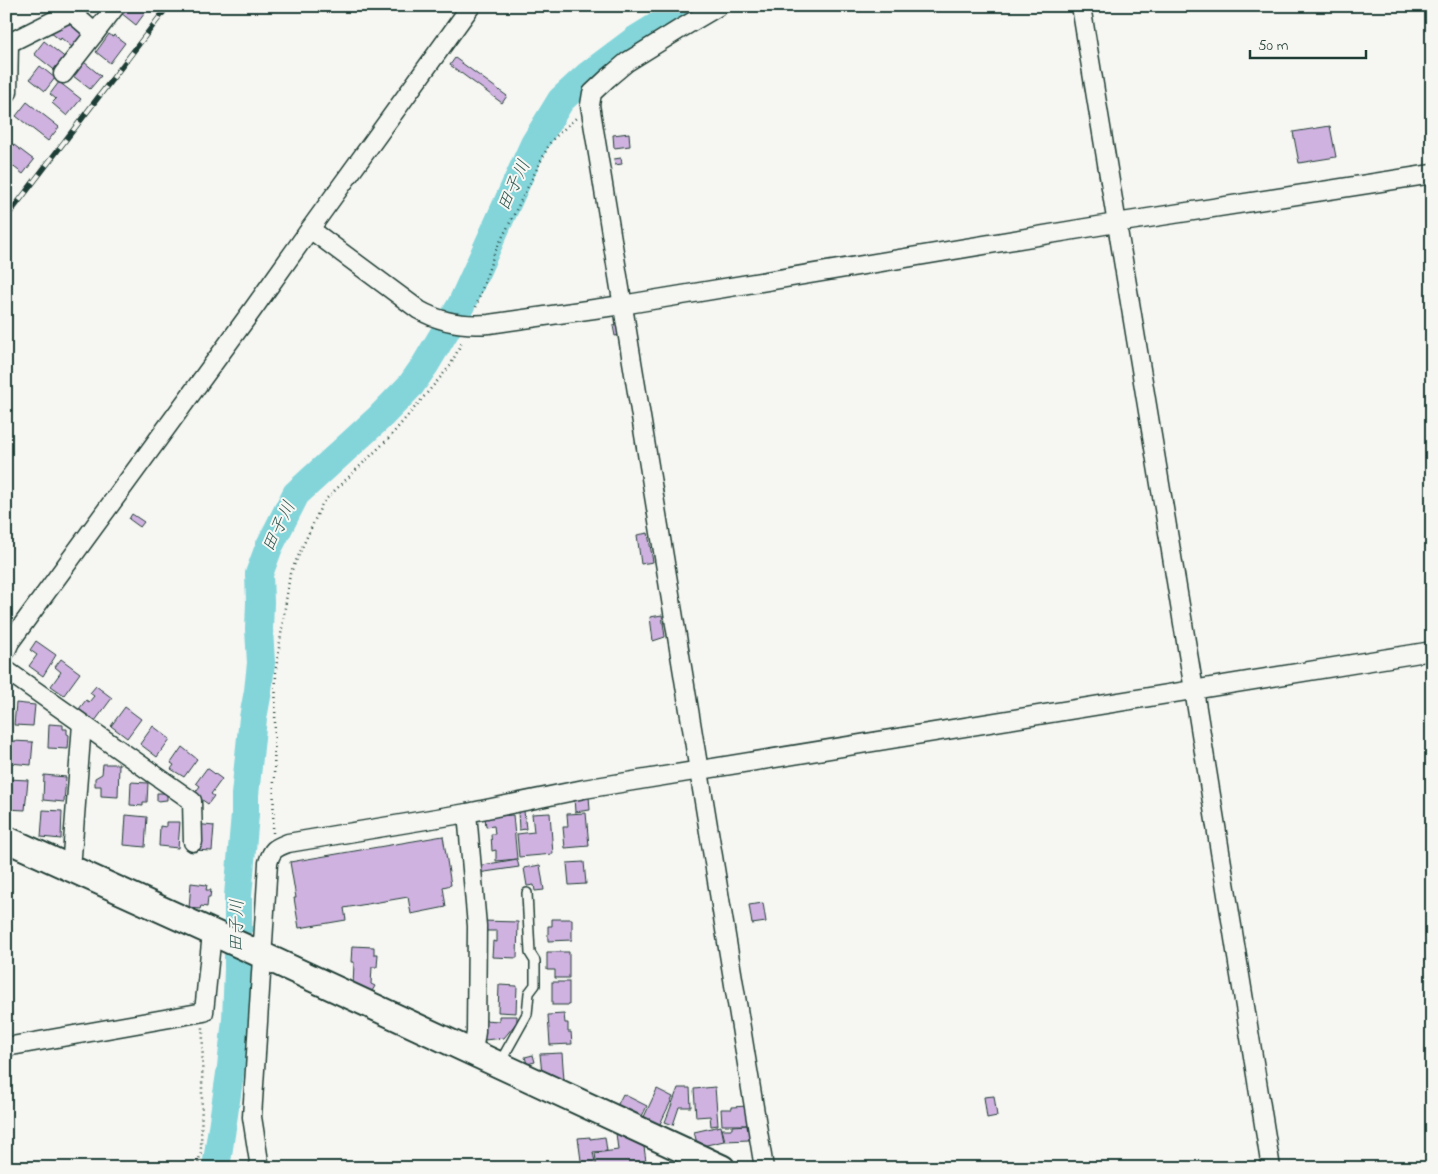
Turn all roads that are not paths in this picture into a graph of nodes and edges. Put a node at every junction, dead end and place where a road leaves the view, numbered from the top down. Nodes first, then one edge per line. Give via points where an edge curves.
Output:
1 (116, 6) edge
2 (470, 6) edge
3 (719, 6) edge
4 (1081, 6) edge
5 (95, 33) junction
6 (63, 74) dead end
7 (6, 94) edge
8 (1432, 174) edge
9 (1116, 223) junction
10 (310, 229) junction
11 (622, 305) junction
12 (6, 651) edge
13 (1432, 651) edge
14 (6, 670) edge
15 (1194, 690) junction
16 (82, 724) junction
17 (700, 770) junction
18 (467, 813) junction
19 (6, 839) edge
20 (193, 842) dead end
21 (70, 868) junction
22 (527, 893) dead end
23 (217, 935) junction
24 (258, 953) junction
25 (6, 1047) edge
26 (473, 1052) junction
27 (501, 1065) junction
28 (260, 1168) edge
29 (722, 1168) edge
30 (764, 1168) edge
31 (1271, 1168) edge

1 - 5 street
2 - 10 street
3 - 11 street via 627,62 592,93 590,105
4 - 9 street
5 - 6 street
5 - 7 street via 71,12 9,42
8 - 9 street
9 - 11 street
9 - 15 street
10 - 11 street via 430,317 468,325 489,324
10 - 12 street
11 - 17 street
13 - 15 street
14 - 16 street
15 - 17 street
15 - 31 street
16 - 20 street via 192,801
16 - 21 street
17 - 18 street
17 - 30 street
18 - 24 street via 288,844 273,850 268,863
18 - 26 street via 477,926
19 - 21 street
21 - 23 street
22 - 27 lane via 530,953 535,962 534,985 528,993 527,1014
23 - 24 street
23 - 25 street via 204,1012
24 - 26 street
24 - 28 street via 252,1117
26 - 27 street
27 - 29 street

